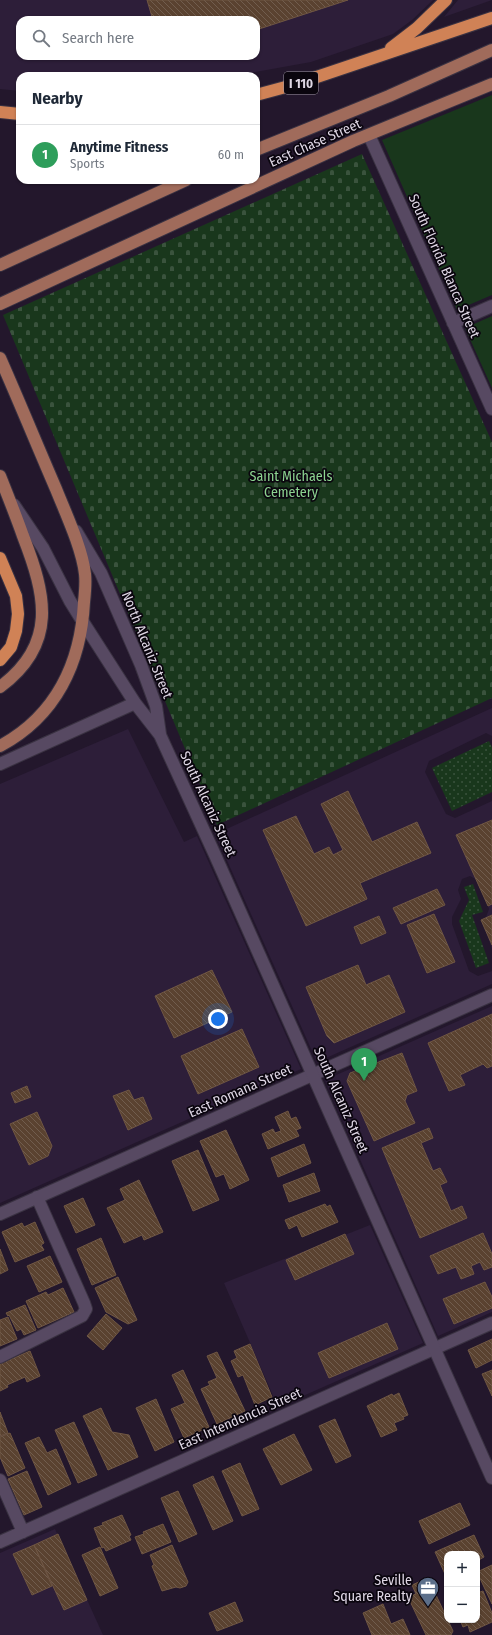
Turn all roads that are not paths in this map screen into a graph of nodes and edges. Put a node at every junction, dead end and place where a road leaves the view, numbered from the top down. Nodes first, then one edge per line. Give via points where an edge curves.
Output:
1 (446, 0) edge
2 (492, 18) edge
3 (492, 50) edge
4 (382, 55) junction
5 (492, 84) edge
6 (260, 94) edge
7 (0, 112) edge
8 (16, 114) edge
9 (369, 135) junction
10 (260, 148) edge
11 (178, 184) edge
12 (260, 184) edge
13 (260, 184) edge
14 (0, 265) edge
15 (0, 304) edge
16 (492, 306) edge
17 (453, 323) junction
18 (0, 358) edge
19 (492, 409) edge
20 (0, 476) edge
21 (8, 496) junction
22 (68, 518) junction
23 (0, 558) edge
24 (83, 622) junction
25 (0, 660) edge
26 (0, 687) edge
27 (135, 703) junction
28 (160, 735) junction
29 (0, 746) edge
30 (0, 764) edge
31 (492, 995) edge
32 (313, 1075) junction
33 (37, 1197) junction
34 (0, 1214) edge
35 (492, 1322) edge
36 (434, 1348) junction
37 (0, 1357) edge
38 (492, 1478) edge
39 (0, 1480) edge
40 (23, 1532) junction
41 (0, 1542) edge

1 - 4 highway via 417,28
2 - 4 highway
3 - 10 main road, East Chase Street
4 - 6 highway, I 110
5 - 9 main road, East Chase Street
7 - 8 highway
9 - 13 main road, East Chase Street
9 - 17 street, South Florida Blanca Street
11 - 14 main road
12 - 15 main road, East Chase Street
16 - 17 street
17 - 19 street, South Florida Blanca Street
18 - 22 main road, North Alcaniz Street
20 - 21 main road
21 - 24 street via 43,548
21 - 26 main road via 33,561 41,593 42,614 33,651 18,672
22 - 24 main road via 85,575
22 - 28 street, North Alcaniz Street via 101,573 138,658 156,706
23 - 25 highway via 16,596 18,614 11,647
24 - 27 street
24 - 29 main road via 74,661 58,692 39,716
27 - 28 street
27 - 30 street
28 - 32 street, South Alcaniz Street
31 - 32 street, East Romana Street
32 - 33 street, East Romana Street
32 - 36 street, South Alcaniz Street
33 - 34 street, East Romana Street
33 - 37 street via 86,1310 82,1316
35 - 36 street, East Intendencia Street
36 - 38 street, South Alcaniz Street
36 - 40 street, East Intendencia Street
39 - 40 street
40 - 41 street, East Intendencia Street

